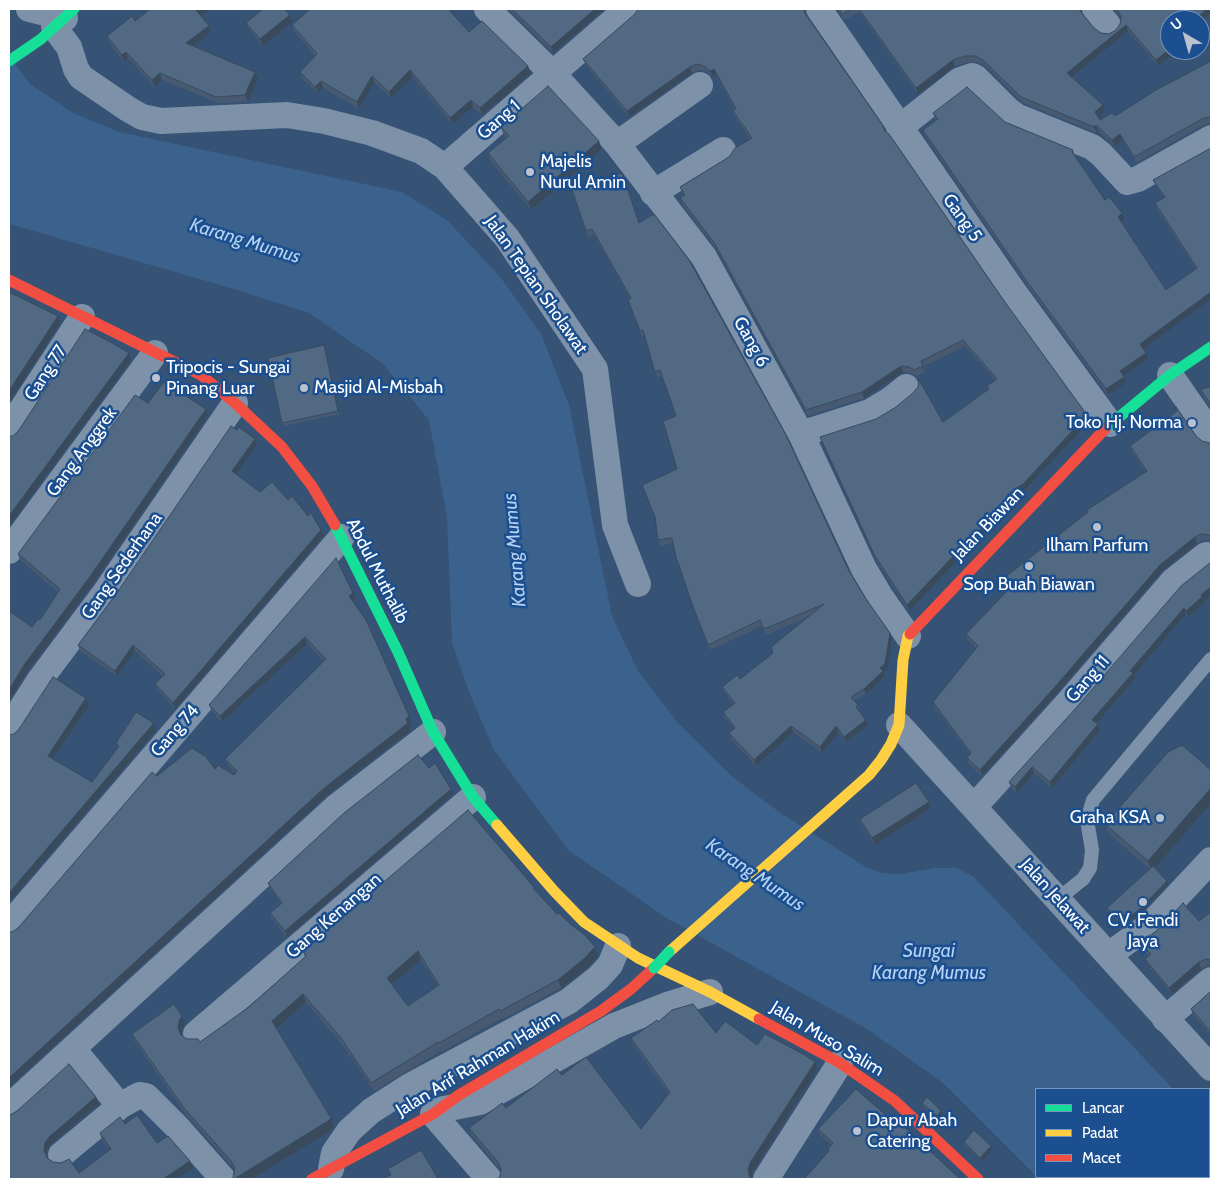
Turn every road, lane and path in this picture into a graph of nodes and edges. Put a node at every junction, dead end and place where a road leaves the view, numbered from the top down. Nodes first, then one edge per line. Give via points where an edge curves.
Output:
1 (29, 9) edge
2 (487, 9) edge
3 (627, 9) edge
4 (819, 9) edge
5 (59, 23) edge
6 (9, 61) edge
7 (553, 74) junction
8 (700, 85) dead end
9 (900, 128) junction
10 (1211, 138) edge
11 (617, 144) junction
12 (722, 150) dead end
13 (445, 167) junction
14 (653, 193) junction
15 (9, 280) edge
16 (82, 317) junction
17 (1211, 347) edge
18 (155, 353) junction
19 (1170, 375) junction
20 (906, 387) dead end
21 (235, 403) junction
22 (1110, 424) junction
23 (9, 429) edge
24 (801, 434) junction
25 (1211, 434) edge
26 (342, 537) junction
27 (9, 551) edge
28 (1206, 555) dead end
29 (638, 584) dead end
30 (908, 636) junction
31 (1211, 659) edge
32 (899, 725) junction
33 (9, 728) edge
34 (433, 732) junction
35 (473, 797) junction
36 (974, 807) junction
37 (1211, 860) edge
38 (1058, 899) junction
39 (9, 926) edge
40 (628, 952) junction
41 (1109, 954) junction
42 (1211, 980) edge
43 (710, 992) junction
44 (1165, 1019) junction
45 (196, 1034) dead end
46 (73, 1049) junction
47 (840, 1063) junction
48 (1211, 1068) edge
49 (120, 1106) junction
50 (9, 1107) edge
51 (444, 1107) junction
52 (61, 1155) dead end
53 (322, 1174) edge
54 (223, 1179) edge
55 (489, 1179) edge
56 (766, 1179) edge
57 (978, 1179) edge

1 - 5 street
2 - 7 street
3 - 7 street, Gang 1
4 - 9 street, Gang 5
5 - 6 street
5 - 13 street, Jalan Tepian Sholawat via 81,78 142,117 161,121 287,115 324,121 372,132 421,151
7 - 11 street, Gang 6
7 - 13 street, Gang 1
8 - 11 street
9 - 10 street via 963,77 972,76 1016,116 1096,150 1127,182
9 - 22 street, Gang 5 via 1016,296
11 - 14 street, Gang 6
12 - 14 street
13 - 29 street, Jalan Tepian Sholawat via 507,238 594,369 614,525
14 - 24 street, Gang 6 via 704,257
15 - 16 street, Abdul Muthalib
16 - 18 street, Abdul Muthalib
16 - 23 street, Gang 77
17 - 19 street, Jalan Biawan
18 - 21 street, Abdul Muthalib via 201,376
18 - 27 street, Gang Anggrek
19 - 22 street, Jalan Biawan
19 - 25 street
20 - 24 street via 870,412
21 - 26 street, Abdul Muthalib via 282,448 312,486
21 - 33 street, Gang Sederhana
22 - 30 street, Jalan Biawan
24 - 30 street, Gang 6 via 864,569
26 - 34 street, Abdul Muthalib
26 - 39 street, Gang 74
28 - 36 street, Gang 11 via 1173,582
30 - 32 street via 903,660
31 - 38 lane via 1093,800 1087,820 1092,850 1090,868 1083,879
32 - 36 street, Jalan Jelawat
32 - 51 street, Jalan Arif Rahman Hakim, bridge via 891,744 869,775 631,989 601,1011
34 - 35 street, Abdul Muthalib
34 - 46 street via 336,807
35 - 40 street, Abdul Muthalib via 584,922
35 - 45 street, Gang Kenangan
36 - 38 street, Jalan Jelawat
37 - 41 street via 1151,924
38 - 41 street, Jalan Jelawat
40 - 43 street, Jalan Muso Salim
40 - 53 street via 569,1001 410,1086 371,1111 349,1131
41 - 44 street, Jalan Jelawat
42 - 44 street
43 - 47 street, Jalan Muso Salim
43 - 51 street via 614,1026 480,1102
44 - 48 street, Jalan Jelawat
46 - 49 street
46 - 50 street
47 - 56 street
47 - 57 street, Jalan Muso Salim via 895,1101
49 - 52 street
49 - 54 street via 140,1095 146,1096
51 - 53 street, Jalan Arif Rahman Hakim
51 - 55 street

